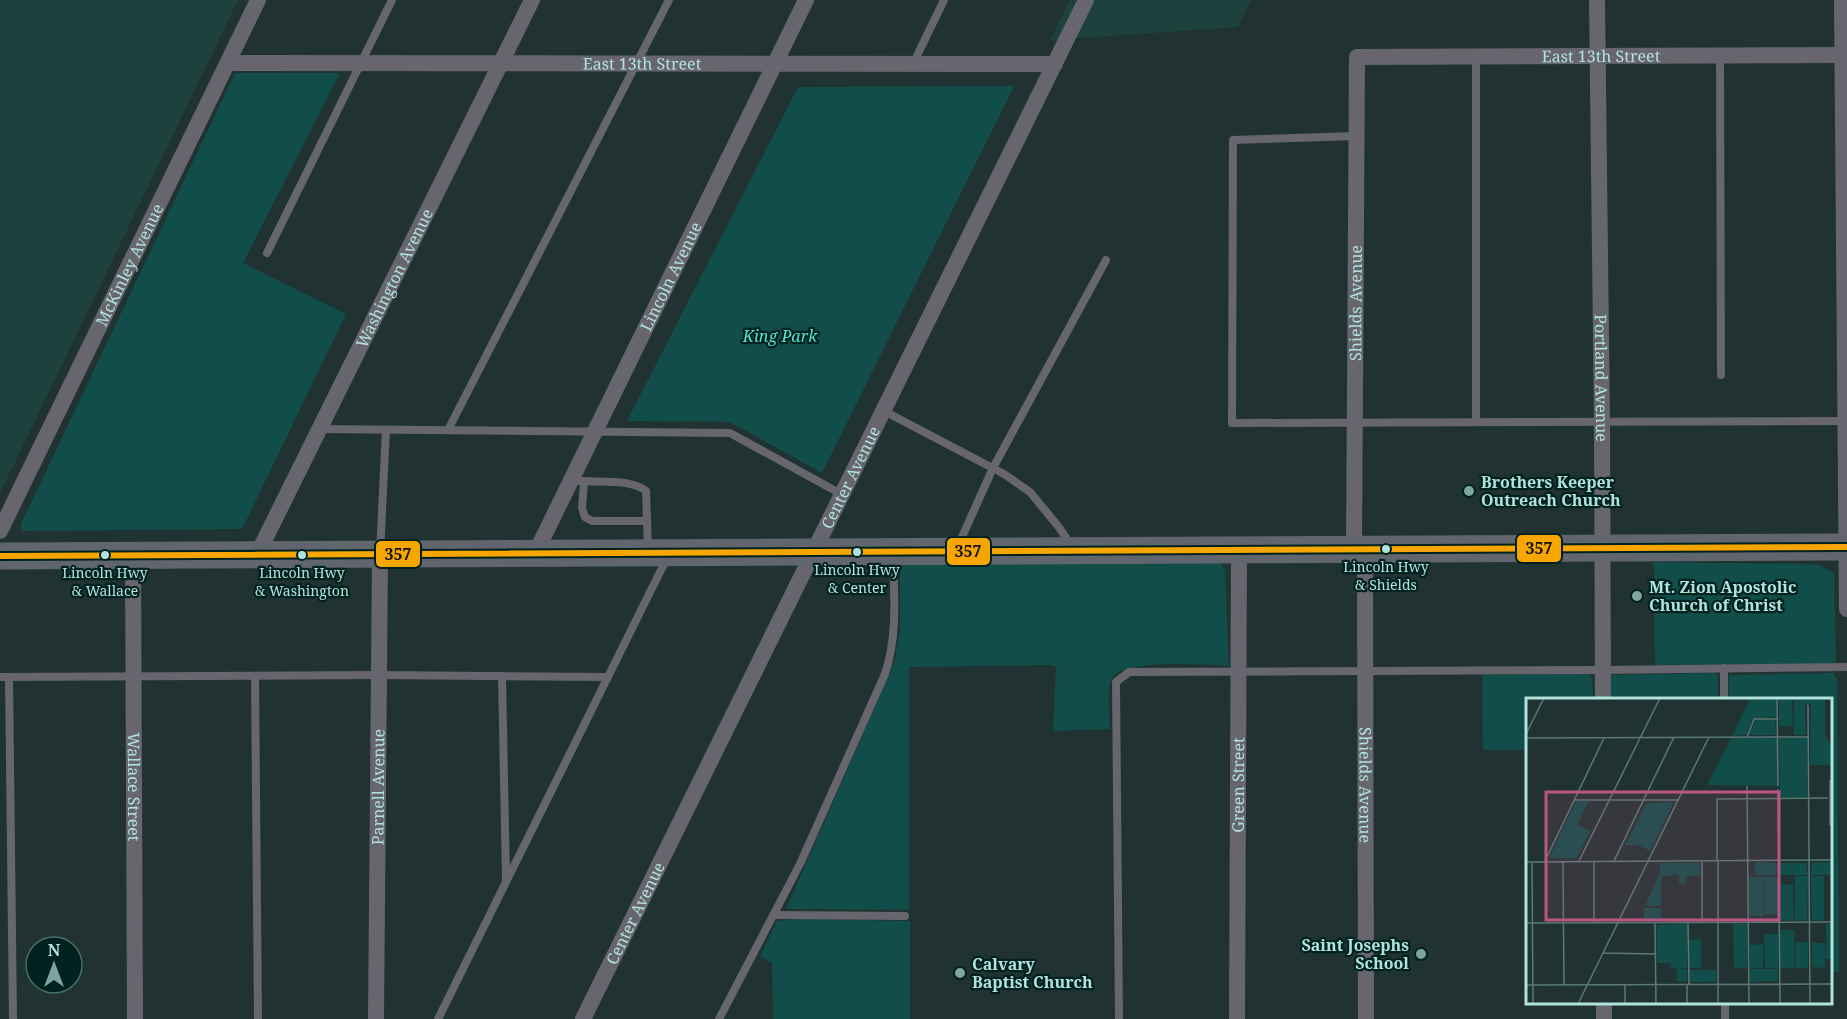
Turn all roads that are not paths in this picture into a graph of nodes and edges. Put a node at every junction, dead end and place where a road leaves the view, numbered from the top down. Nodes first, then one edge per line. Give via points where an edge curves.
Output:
1 (258, 0) edge
2 (392, 0) edge
3 (532, 0) edge
4 (669, 0) edge
5 (806, 0) edge
6 (945, 0) edge
7 (1086, 0) edge
8 (1597, 0) edge
9 (1842, 0) edge
10 (1844, 55) edge
11 (1720, 56) junction
12 (1357, 57) joint
13 (1476, 57) junction
14 (1598, 57) junction
15 (228, 63) junction
16 (360, 63) junction
17 (500, 63) junction
18 (638, 64) junction
19 (775, 64) junction
20 (913, 64) junction
21 (1055, 64) junction
22 (1356, 136) junction
23 (267, 254) dead end
24 (1106, 260) dead end
25 (1721, 375) dead end
26 (884, 411) junction
27 (1846, 421) edge
28 (1476, 422) junction
29 (1355, 423) junction
30 (1602, 423) junction
31 (319, 429) junction
32 (386, 430) junction
33 (448, 430) junction
34 (595, 432) junction
35 (993, 468) junction
36 (578, 481) junction
37 (843, 495) junction
38 (647, 521) junction
39 (0, 531) edge
40 (1847, 547) edge
41 (1603, 548) junction
42 (1360, 549) junction
43 (1239, 550) junction
44 (956, 551) junction
45 (1075, 551) junction
46 (813, 552) junction
47 (893, 552) junction
48 (659, 553) junction
49 (535, 554) junction
50 (133, 555) junction
51 (257, 555) junction
52 (380, 555) junction
53 (0, 556) edge
54 (1847, 609) edge
55 (1847, 667) edge
56 (1724, 668) junction
57 (1603, 670) junction
58 (1238, 671) junction
59 (1365, 671) junction
60 (379, 675) junction
61 (502, 676) junction
62 (4, 677) edge
63 (133, 677) junction
64 (255, 677) junction
65 (608, 677) junction
66 (1603, 698) edge
67 (1724, 698) edge
68 (506, 883) junction
69 (773, 915) junction
70 (905, 916) dead end
71 (12, 1019) edge
72 (135, 1019) edge
73 (258, 1019) edge
74 (376, 1019) edge
75 (438, 1019) edge
76 (583, 1019) edge
77 (718, 1019) edge
78 (1119, 1019) edge
79 (1237, 1019) edge
80 (1366, 1019) edge

1 - 15 street, McKinley Avenue
2 - 16 lane
3 - 17 street, Washington Avenue
4 - 18 lane
5 - 19 street, Lincoln Avenue
6 - 20 lane
7 - 21 street, Center Avenue
8 - 14 street, Portland Avenue
9 - 10 street
10 - 11 street, East 13th Street
10 - 27 street
11 - 14 street, East 13th Street
11 - 25 lane
12 - 13 street, East 13th Street
12 - 22 street, Shields Avenue
13 - 14 street, East 13th Street
13 - 28 lane
14 - 30 street, Portland Avenue
15 - 16 street, East 13th Street
15 - 39 street, McKinley Avenue
16 - 17 street, East 13th Street
16 - 23 lane
17 - 18 street, East 13th Street
17 - 31 street, Washington Avenue
18 - 19 street, East 13th Street
18 - 33 lane
19 - 20 street, East 13th Street
19 - 34 street, Lincoln Avenue
20 - 21 street, East 13th Street
21 - 26 street, Center Avenue
22 - 29 street, Shields Avenue
22 - 29 lane via 1233,140 1232,423
24 - 35 lane
26 - 35 lane
26 - 37 street, Center Avenue
27 - 30 lane
27 - 40 street
28 - 29 lane
28 - 30 lane
29 - 42 street, Shields Avenue
30 - 41 street, Portland Avenue
31 - 32 lane
31 - 51 street, Washington Avenue
32 - 33 lane
32 - 52 lane
33 - 34 lane
34 - 36 street, Lincoln Avenue
34 - 37 lane via 730,433
35 - 44 lane
35 - 45 lane via 1030,492
36 - 38 lane via 585,517 592,521
36 - 38 lane via 640,486 646,491
36 - 49 street, Lincoln Avenue
37 - 46 street, Center Avenue
38 - 48 lane
40 - 41 main road
40 - 54 street
41 - 42 main road
41 - 57 street, Portland Avenue
42 - 43 main road
42 - 59 street, Shields Avenue
43 - 45 main road
43 - 58 street, Green Street
44 - 45 main road
44 - 47 main road
46 - 47 main road
46 - 48 main road
46 - 76 street, Center Avenue
47 - 69 lane via 894,635 888,666 800,864
48 - 49 main road
48 - 65 lane
49 - 52 main road
50 - 51 main road
50 - 53 main road
50 - 63 street, Wallace Street
51 - 52 main road
52 - 60 street, Parnell Avenue
55 - 56 lane
56 - 57 lane
56 - 67 lane
57 - 59 lane
57 - 66 street, Portland Avenue
58 - 59 lane
58 - 78 lane via 1129,672 1116,682
58 - 79 street, Green Street
59 - 80 street, Shields Avenue
60 - 61 lane
60 - 64 lane
60 - 74 street, Parnell Avenue
61 - 65 lane
61 - 68 lane
62 - 63 lane
62 - 71 lane
63 - 64 lane
63 - 72 street, Wallace Street
64 - 73 lane
65 - 68 lane
68 - 75 lane
69 - 70 lane
69 - 77 lane

